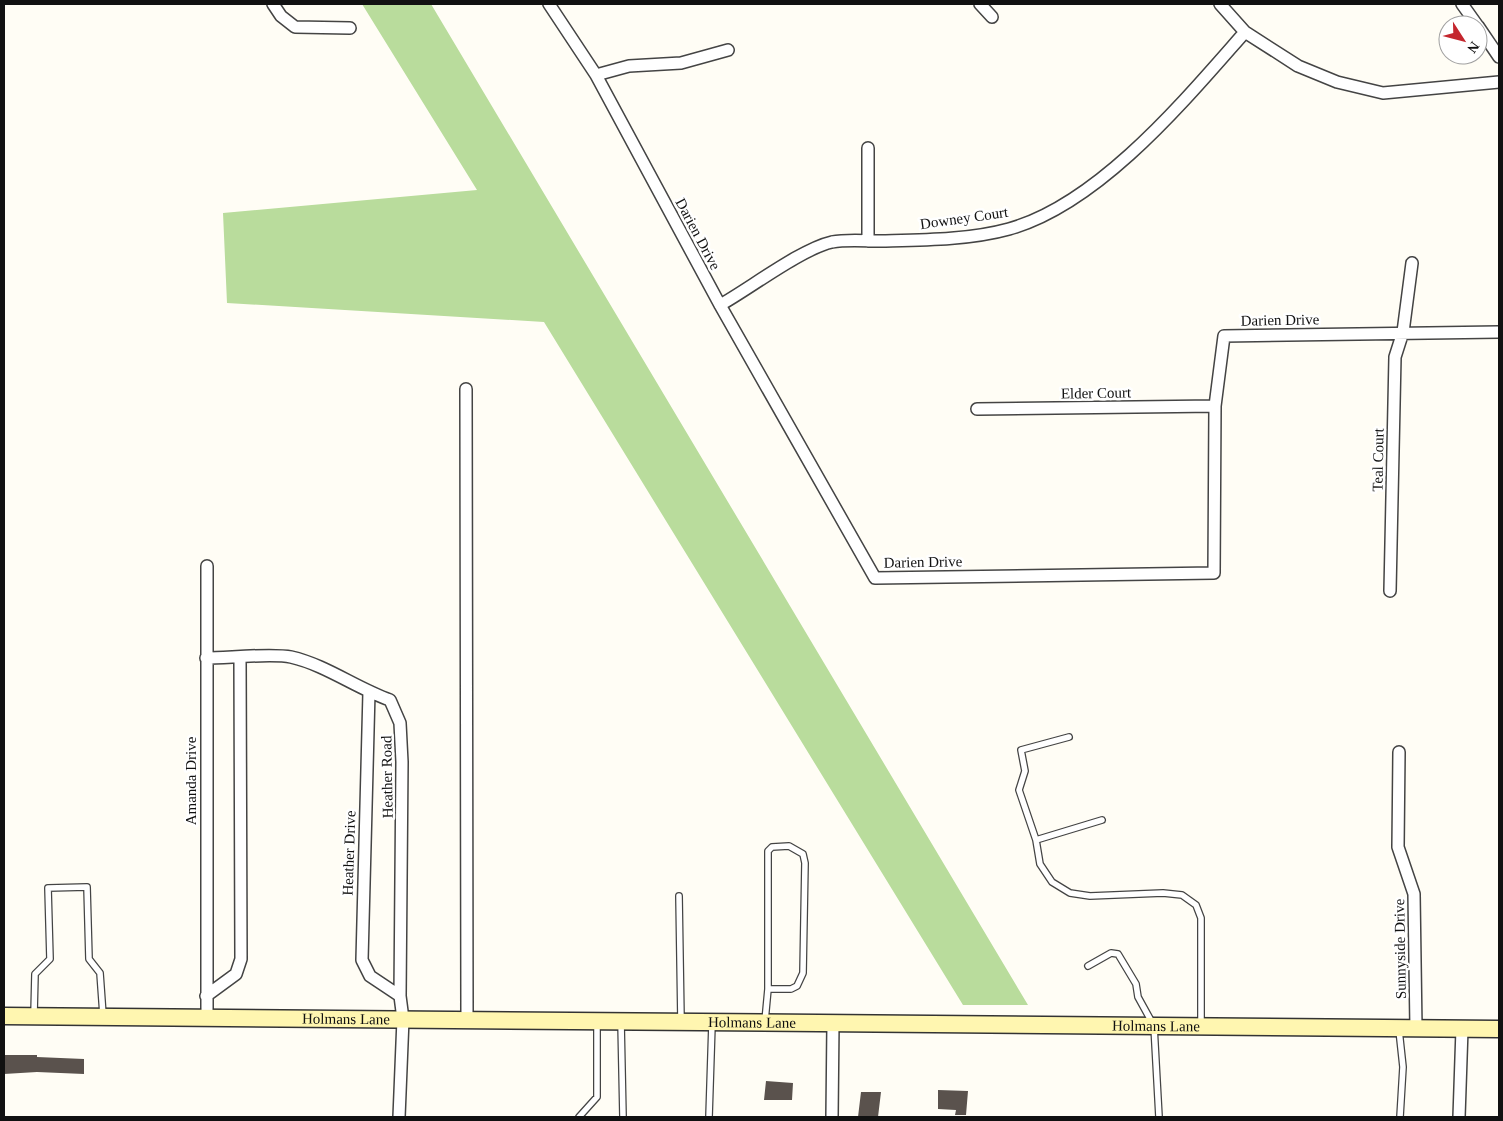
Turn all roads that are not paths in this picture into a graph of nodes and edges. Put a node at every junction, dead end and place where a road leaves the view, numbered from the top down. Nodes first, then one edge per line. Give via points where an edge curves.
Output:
1 (273, 4) edge
2 (549, 4) edge
3 (980, 4) edge
4 (1220, 4) edge
5 (1462, 4) edge
6 (1470, 15) edge
7 (992, 17) dead end
8 (350, 28) dead end
9 (1245, 32) junction
10 (1488, 41) edge
11 (728, 50) dead end
12 (1499, 57) edge
13 (596, 75) junction
14 (1499, 82) edge
15 (868, 148) dead end
16 (868, 241) junction
17 (1412, 263) dead end
18 (720, 306) junction
19 (1403, 332) junction
20 (1499, 332) edge
21 (466, 390) dead end
22 (1215, 406) junction
23 (977, 409) dead end
24 (207, 566) dead end
25 (1390, 591) dead end
26 (206, 658) junction
27 (240, 658) junction
28 (369, 692) junction
29 (1069, 737) dead end
30 (1399, 752) dead end
31 (1102, 820) dead end
32 (1036, 840) junction
33 (680, 896) dead end
34 (1088, 966) dead end
35 (768, 990) junction
36 (206, 996) junction
37 (400, 996) junction
38 (4, 1016) edge
39 (34, 1016) junction
40 (103, 1017) junction
41 (207, 1018) junction
42 (403, 1019) junction
43 (467, 1020) junction
44 (597, 1021) junction
45 (621, 1021) junction
46 (681, 1022) junction
47 (712, 1022) junction
48 (765, 1023) junction
49 (833, 1023) junction
50 (1154, 1026) junction
51 (1201, 1026) junction
52 (1399, 1028) junction
53 (1416, 1028) junction
54 (1462, 1029) junction
55 (1499, 1029) edge
56 (399, 1117) edge
57 (579, 1117) edge
58 (623, 1117) edge
59 (709, 1117) edge
60 (832, 1117) edge
61 (1158, 1117) edge
62 (1400, 1117) edge
63 (1459, 1117) edge

1 - 8 street via 295,28
2 - 13 street, Darien Drive
3 - 7 street
4 - 9 street
5 - 6 street
9 - 14 street via 1298,66 1337,82 1383,93
9 - 16 street, Downey Court via 1153,134 1059,209 1010,229 927,240
10 - 12 street
11 - 13 street via 681,63 628,66
13 - 18 street, Darien Drive
15 - 16 street
16 - 18 street, Downey Court via 832,242 804,254
17 - 19 street, Teal Court
18 - 22 street, Darien Drive via 875,578 1214,573
19 - 20 street
19 - 22 street, Darien Drive via 1224,336
19 - 25 street, Teal Court via 1395,357
21 - 43 street
22 - 23 street, Elder Court
24 - 26 street, Amanda Drive
26 - 27 street, Heather Road
26 - 36 street, Amanda Drive
27 - 28 street, Heather Road via 289,656 316,665
27 - 36 street via 240,960 236,974
28 - 37 street, Heather Road via 390,700 400,723 403,823
28 - 37 street, Heather Drive via 362,960 370,976
29 - 32 lane via 1021,750 1025,771 1019,790
30 - 53 street, Sunnyside Drive via 1398,847 1414,894
31 - 32 lane
32 - 51 lane via 1040,864 1052,882 1070,893 1090,896 1163,893 1182,895 1196,905 1202,918
33 - 46 lane
34 - 50 lane via 1111,953 1118,954 1136,984 1138,997
35 - 35 lane via 768,851 772,847 790,846 803,854 805,863 804,973 797,986
35 - 48 lane
36 - 41 street, Amanda Drive
37 - 42 street, Heather Road
38 - 39 main road, Holmans Lane
39 - 40 main road, Holmans Lane
39 - 40 lane via 35,974 50,959 48,888 87,887 89,959 100,972
40 - 41 main road, Holmans Lane
41 - 42 main road, Holmans Lane
42 - 43 main road, Holmans Lane
42 - 56 street, Heather Road
43 - 44 main road, Holmans Lane
44 - 45 main road, Holmans Lane
44 - 57 lane via 597,1097
45 - 46 main road, Holmans Lane
45 - 58 lane
46 - 47 main road, Holmans Lane
47 - 48 main road, Holmans Lane
47 - 59 lane
48 - 49 main road, Holmans Lane
49 - 50 main road, Holmans Lane
49 - 60 street
50 - 51 main road, Holmans Lane
50 - 61 lane
51 - 52 main road, Holmans Lane
52 - 53 main road, Holmans Lane
52 - 62 lane via 1403,1067
53 - 54 main road, Holmans Lane
54 - 55 main road, Holmans Lane
54 - 63 street

